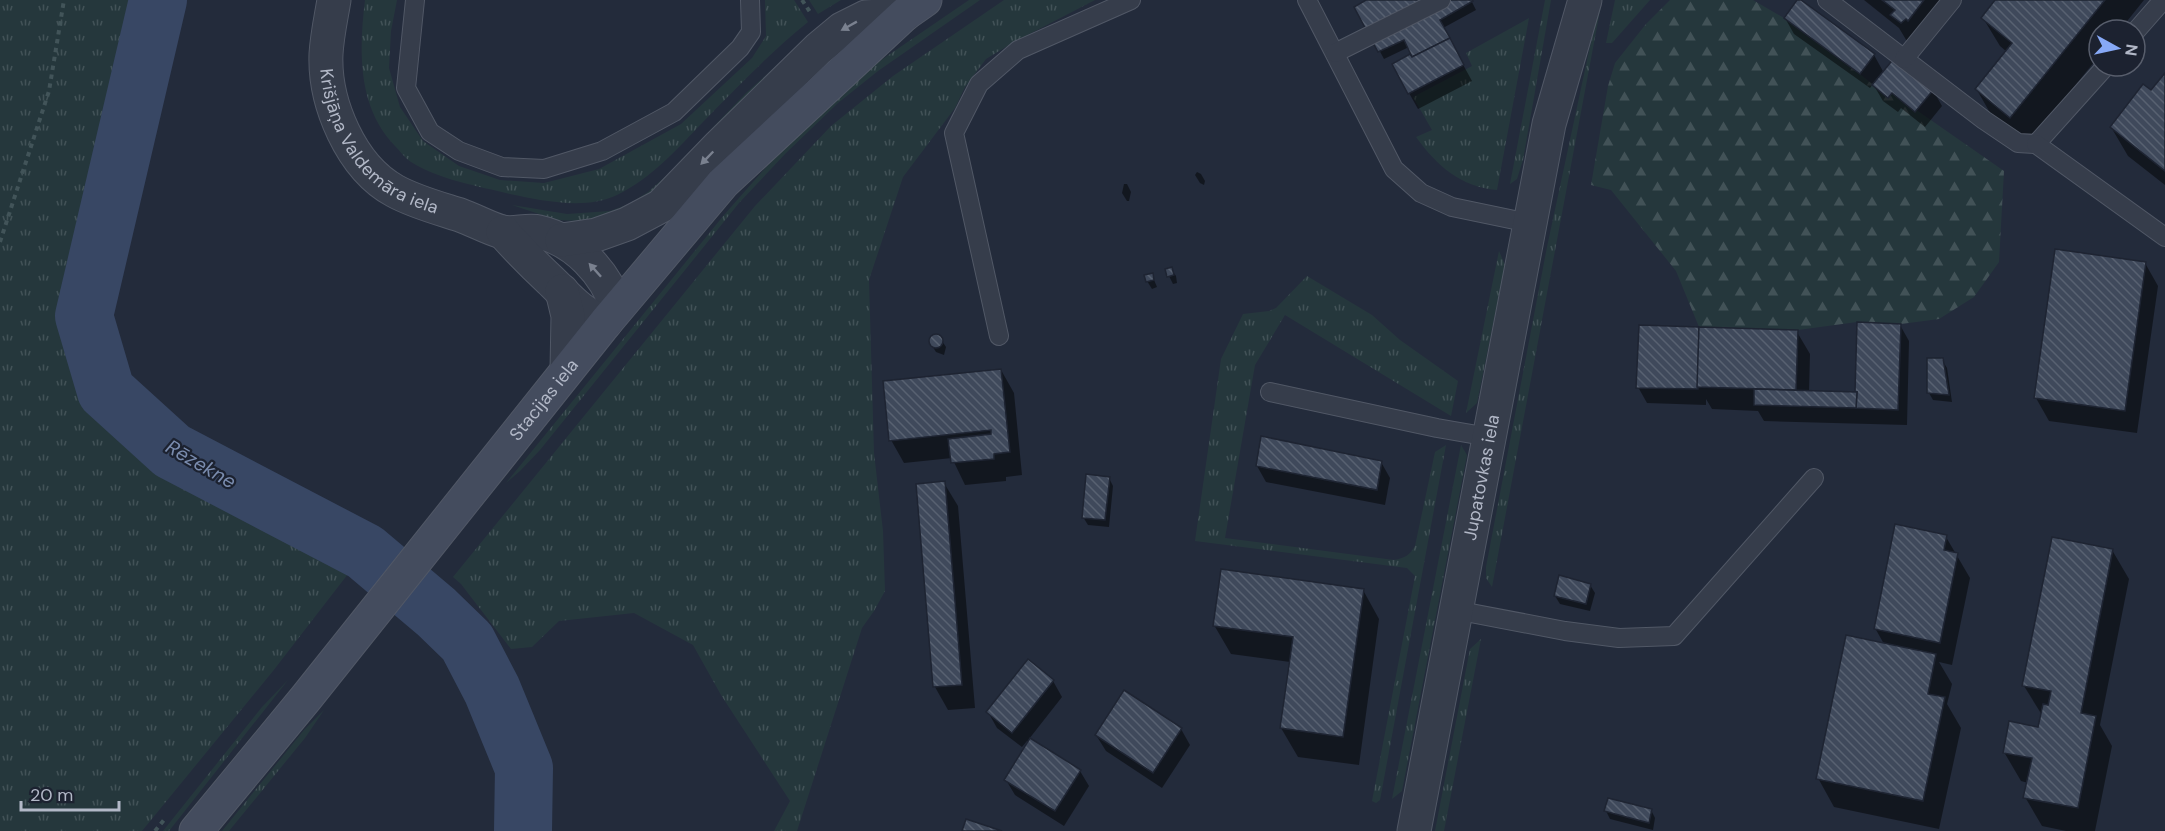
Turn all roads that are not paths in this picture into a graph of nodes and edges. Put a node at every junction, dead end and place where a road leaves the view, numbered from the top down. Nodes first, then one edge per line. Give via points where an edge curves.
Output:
1 (334, 0) edge
2 (415, 0) edge
3 (750, 0) edge
4 (1131, 0) edge
5 (1307, 0) edge
6 (1441, 0) edge
7 (1561, 0) edge
8 (1585, 0) edge
9 (1827, 0) edge
10 (1952, 0) edge
11 (2163, 0) edge
12 (915, 7) edge
13 (2147, 18) edge
14 (1335, 53) junction
15 (1904, 59) junction
16 (2095, 78) edge
17 (1549, 124) junction
18 (2036, 144) junction
19 (1529, 223) junction
20 (503, 232) junction
21 (2165, 237) edge
22 (562, 240) junction
23 (561, 291) junction
24 (612, 315) junction
25 (999, 336) dead end
26 (567, 370) junction
27 (1270, 392) dead end
28 (1489, 437) junction
29 (1814, 478) dead end
30 (1455, 610) junction
31 (196, 831) edge
32 (1414, 831) edge

1 - 20 street, Krišjāņa Valdemāra iela via 326,55 329,92 338,124 356,155 394,191
2 - 3 lane via 406,88 430,132 459,151 502,167 544,169 603,151 674,112 741,48 751,32
4 - 25 lane via 1018,50 979,84 954,133
5 - 14 lane
6 - 14 lane
7 - 17 street, Jupatovkas iela via 1547,90
8 - 17 street, Jupatovkas iela
9 - 15 lane
10 - 15 lane
11 - 13 lane
12 -> 22 street via 866,17 842,29 728,136 661,206 627,225
12 - 24 main road, Stacijas iela via 723,183
14 - 19 lane via 1394,169 1421,193 1452,207
15 - 18 lane via 2018,143
16 - 18 lane
17 - 19 street, Jupatovkas iela
18 - 21 lane
19 - 28 street, Jupatovkas iela
20 - 22 street via 537,231
20 - 23 street
24 -> 22 street via 607,284
23 - 24 street via 593,318
23 - 26 street via 568,316
24 - 26 main road, Stacijas iela
26 - 31 main road, Stacijas iela
27 - 28 lane
28 - 30 street, Jupatovkas iela
29 - 30 lane via 1674,636 1619,638
30 - 32 street, Jupatovkas iela

